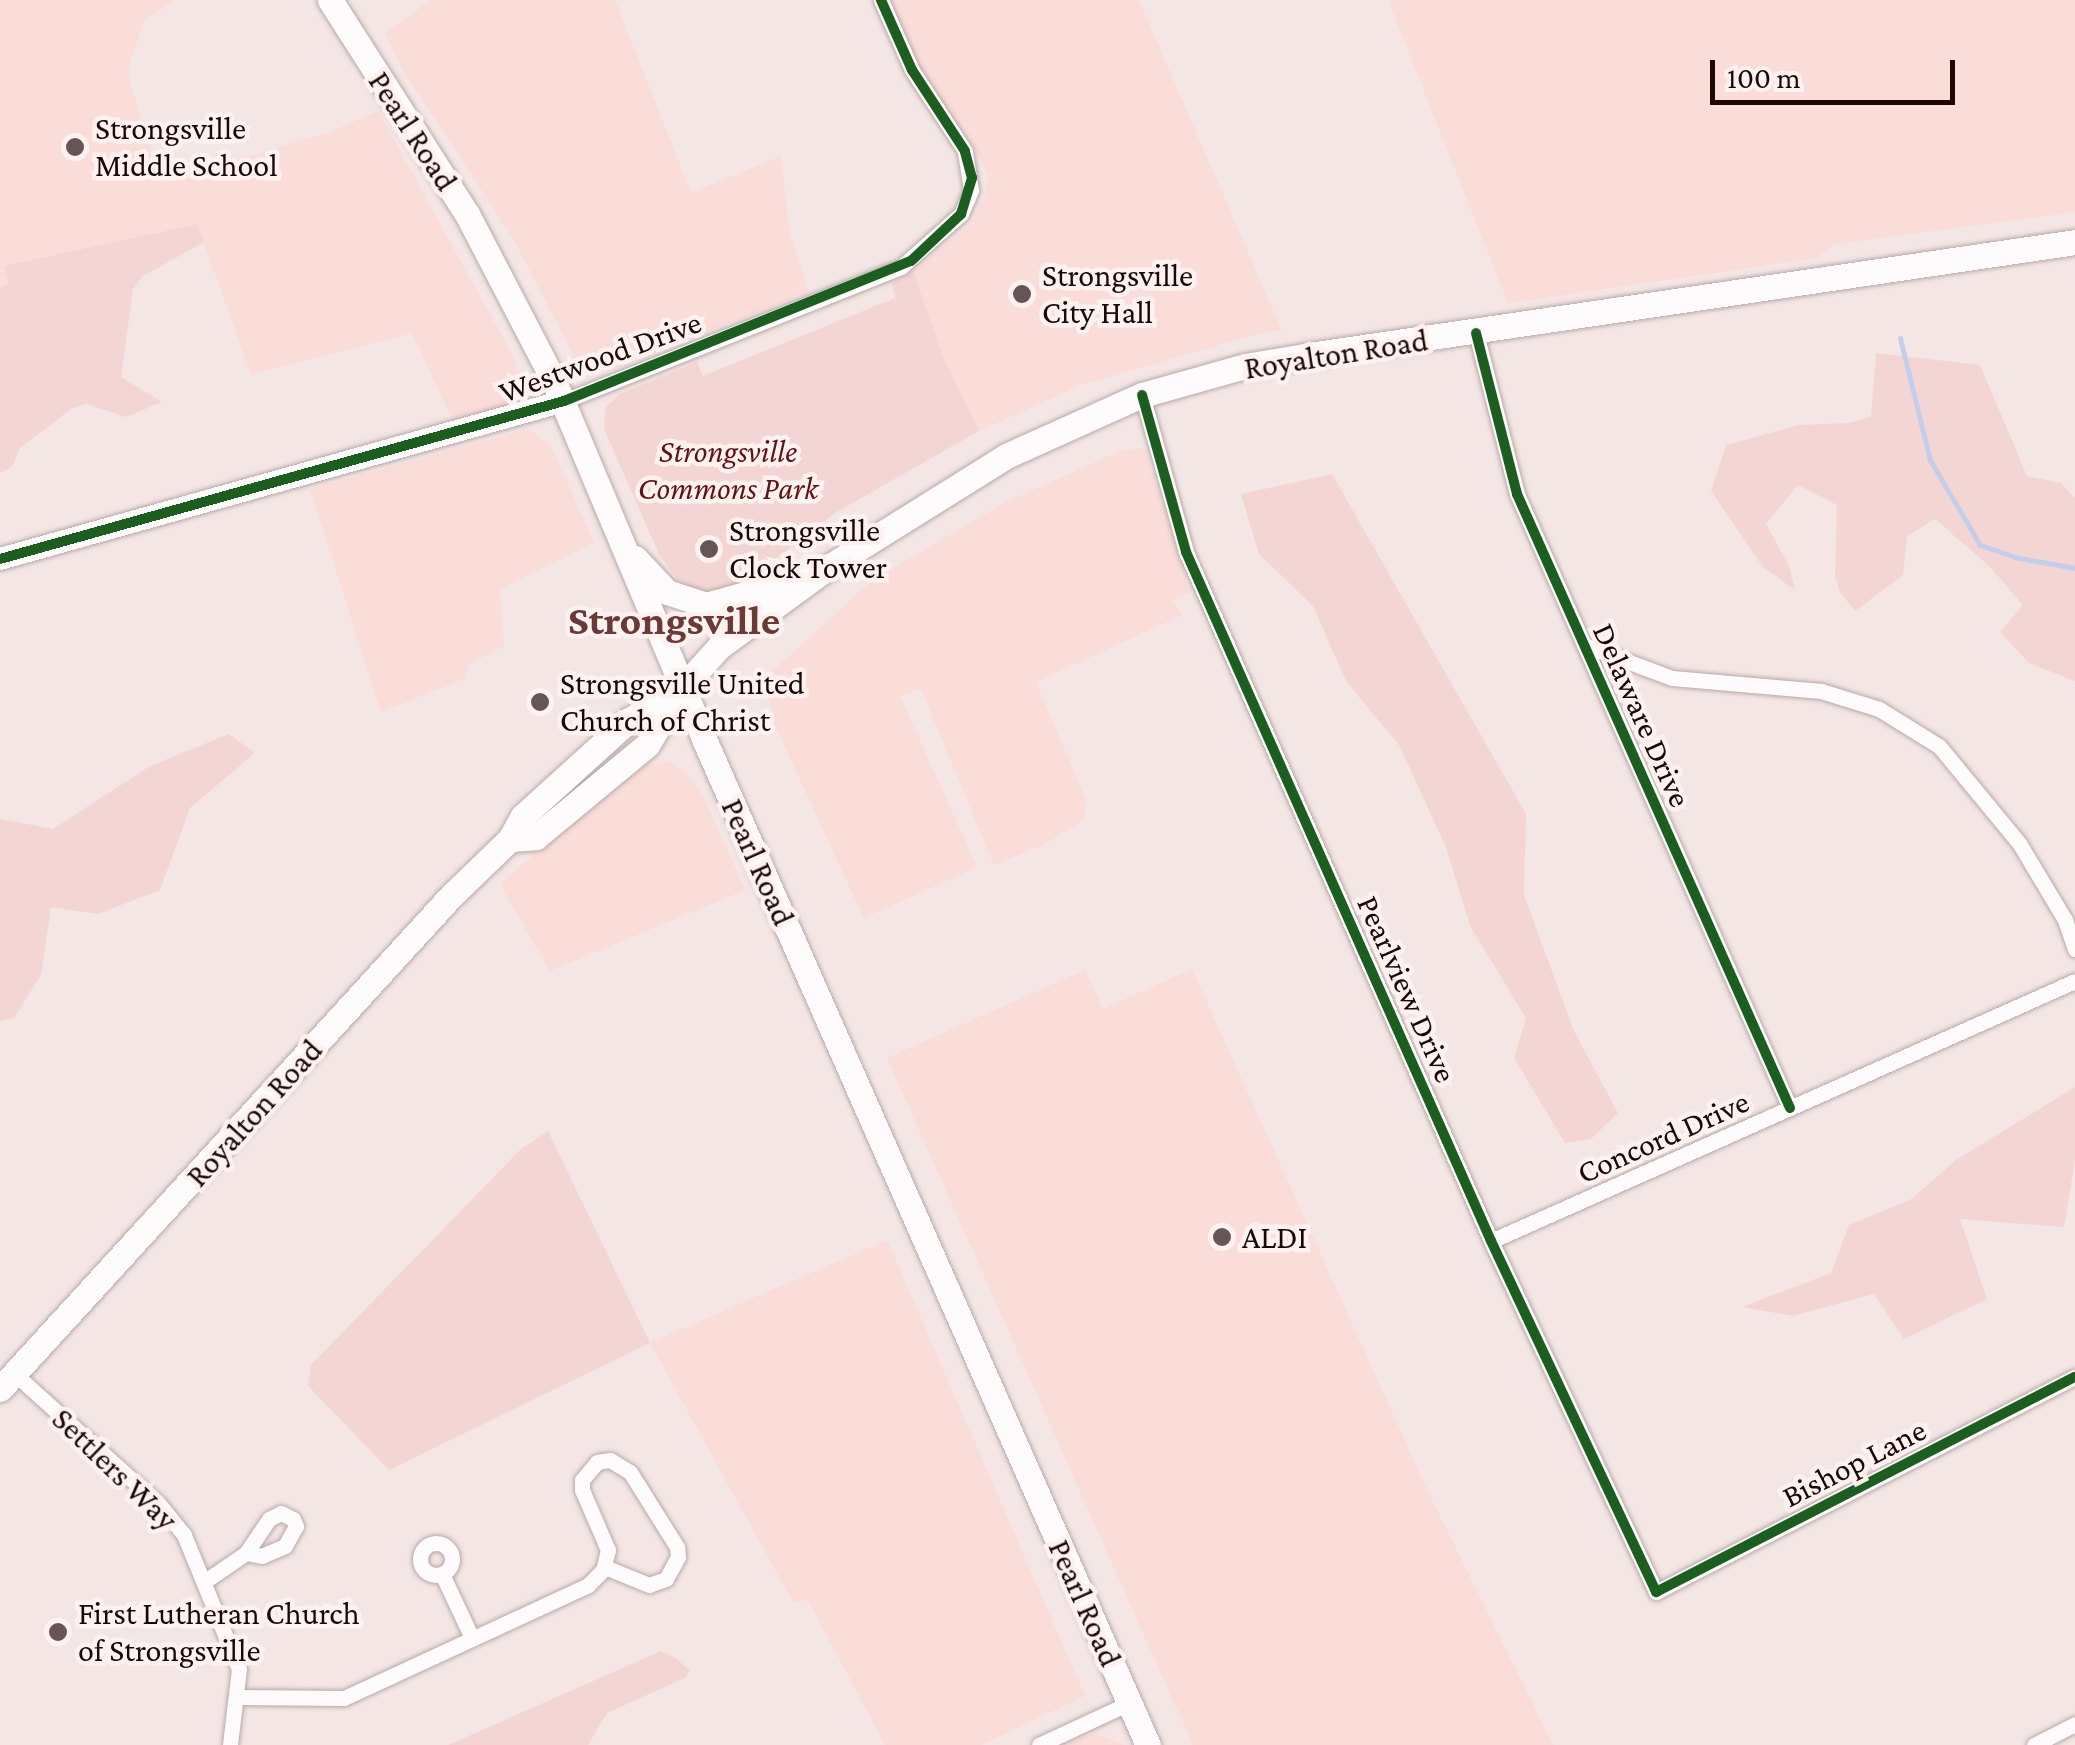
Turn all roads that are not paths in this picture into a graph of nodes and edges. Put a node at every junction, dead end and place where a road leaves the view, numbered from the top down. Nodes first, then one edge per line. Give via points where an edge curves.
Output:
1 (330, 0) edge
2 (881, 0) edge
3 (2075, 242) edge
4 (1476, 333) junction
5 (1142, 395) junction
6 (564, 401) junction
7 (622, 543) junction
8 (0, 559) edge
9 (827, 568) junction
10 (1584, 645) junction
11 (682, 688) junction
12 (2075, 949) edge
13 (2075, 981) edge
14 (1790, 1108) junction
15 (1491, 1241) junction
16 (2075, 1378) edge
17 (8, 1382) edge
18 (246, 1553) dead end
19 (604, 1567) junction
20 (442, 1574) dead end
21 (204, 1581) junction
22 (1656, 1592) joint
23 (472, 1638) junction
24 (238, 1697) junction
25 (1129, 1703) junction
26 (2070, 1726) edge
27 (230, 1745) edge
28 (1039, 1745) edge
29 (1148, 1745) edge
30 (2034, 1745) edge
31 (2072, 1745) edge

1 - 6 main road, Pearl Road via 467,214
2 - 6 street, Westwood Drive via 912,70 965,150 971,190 961,214 902,267
3 - 4 main road, Royalton Road
4 - 5 main road, Royalton Road via 1245,366
4 - 10 street, Delaware Drive via 1517,494
5 - 9 main road, Royalton Road via 1006,456
5 - 15 street, Pearlview Drive via 1186,552
6 - 7 main road, Pearl Road
6 - 8 street, Westwood Drive
7 - 9 main road via 667,592 706,605
7 - 11 main road, Pearl Road
9 - 11 main road, Royalton Road via 720,647
10 - 12 street via 1672,678 1821,691 1878,709 1940,746 2019,843
10 - 14 street, Delaware Drive
11 - 17 main road, Royalton Road via 646,745 536,837 510,839 451,896
11 - 25 main road, Pearl Road
13 - 14 street, Concord Drive
14 - 15 street, Concord Drive
15 - 22 street, Pearlview Drive
16 - 22 street, Bishop Lane
17 - 21 street, Settlers Way via 158,1504 184,1535
18 - 21 street
19 - 19 street via 606,1537 582,1484 588,1469 610,1460 630,1472 678,1557 666,1578 650,1585
19 - 23 street via 588,1585
20 - 23 street
21 - 24 street, Settlers Way via 239,1669
23 - 24 street via 344,1698
24 - 27 street, Settlers Way
25 - 28 street
25 - 29 main road, Pearl Road
26 - 30 street
26 - 31 street

